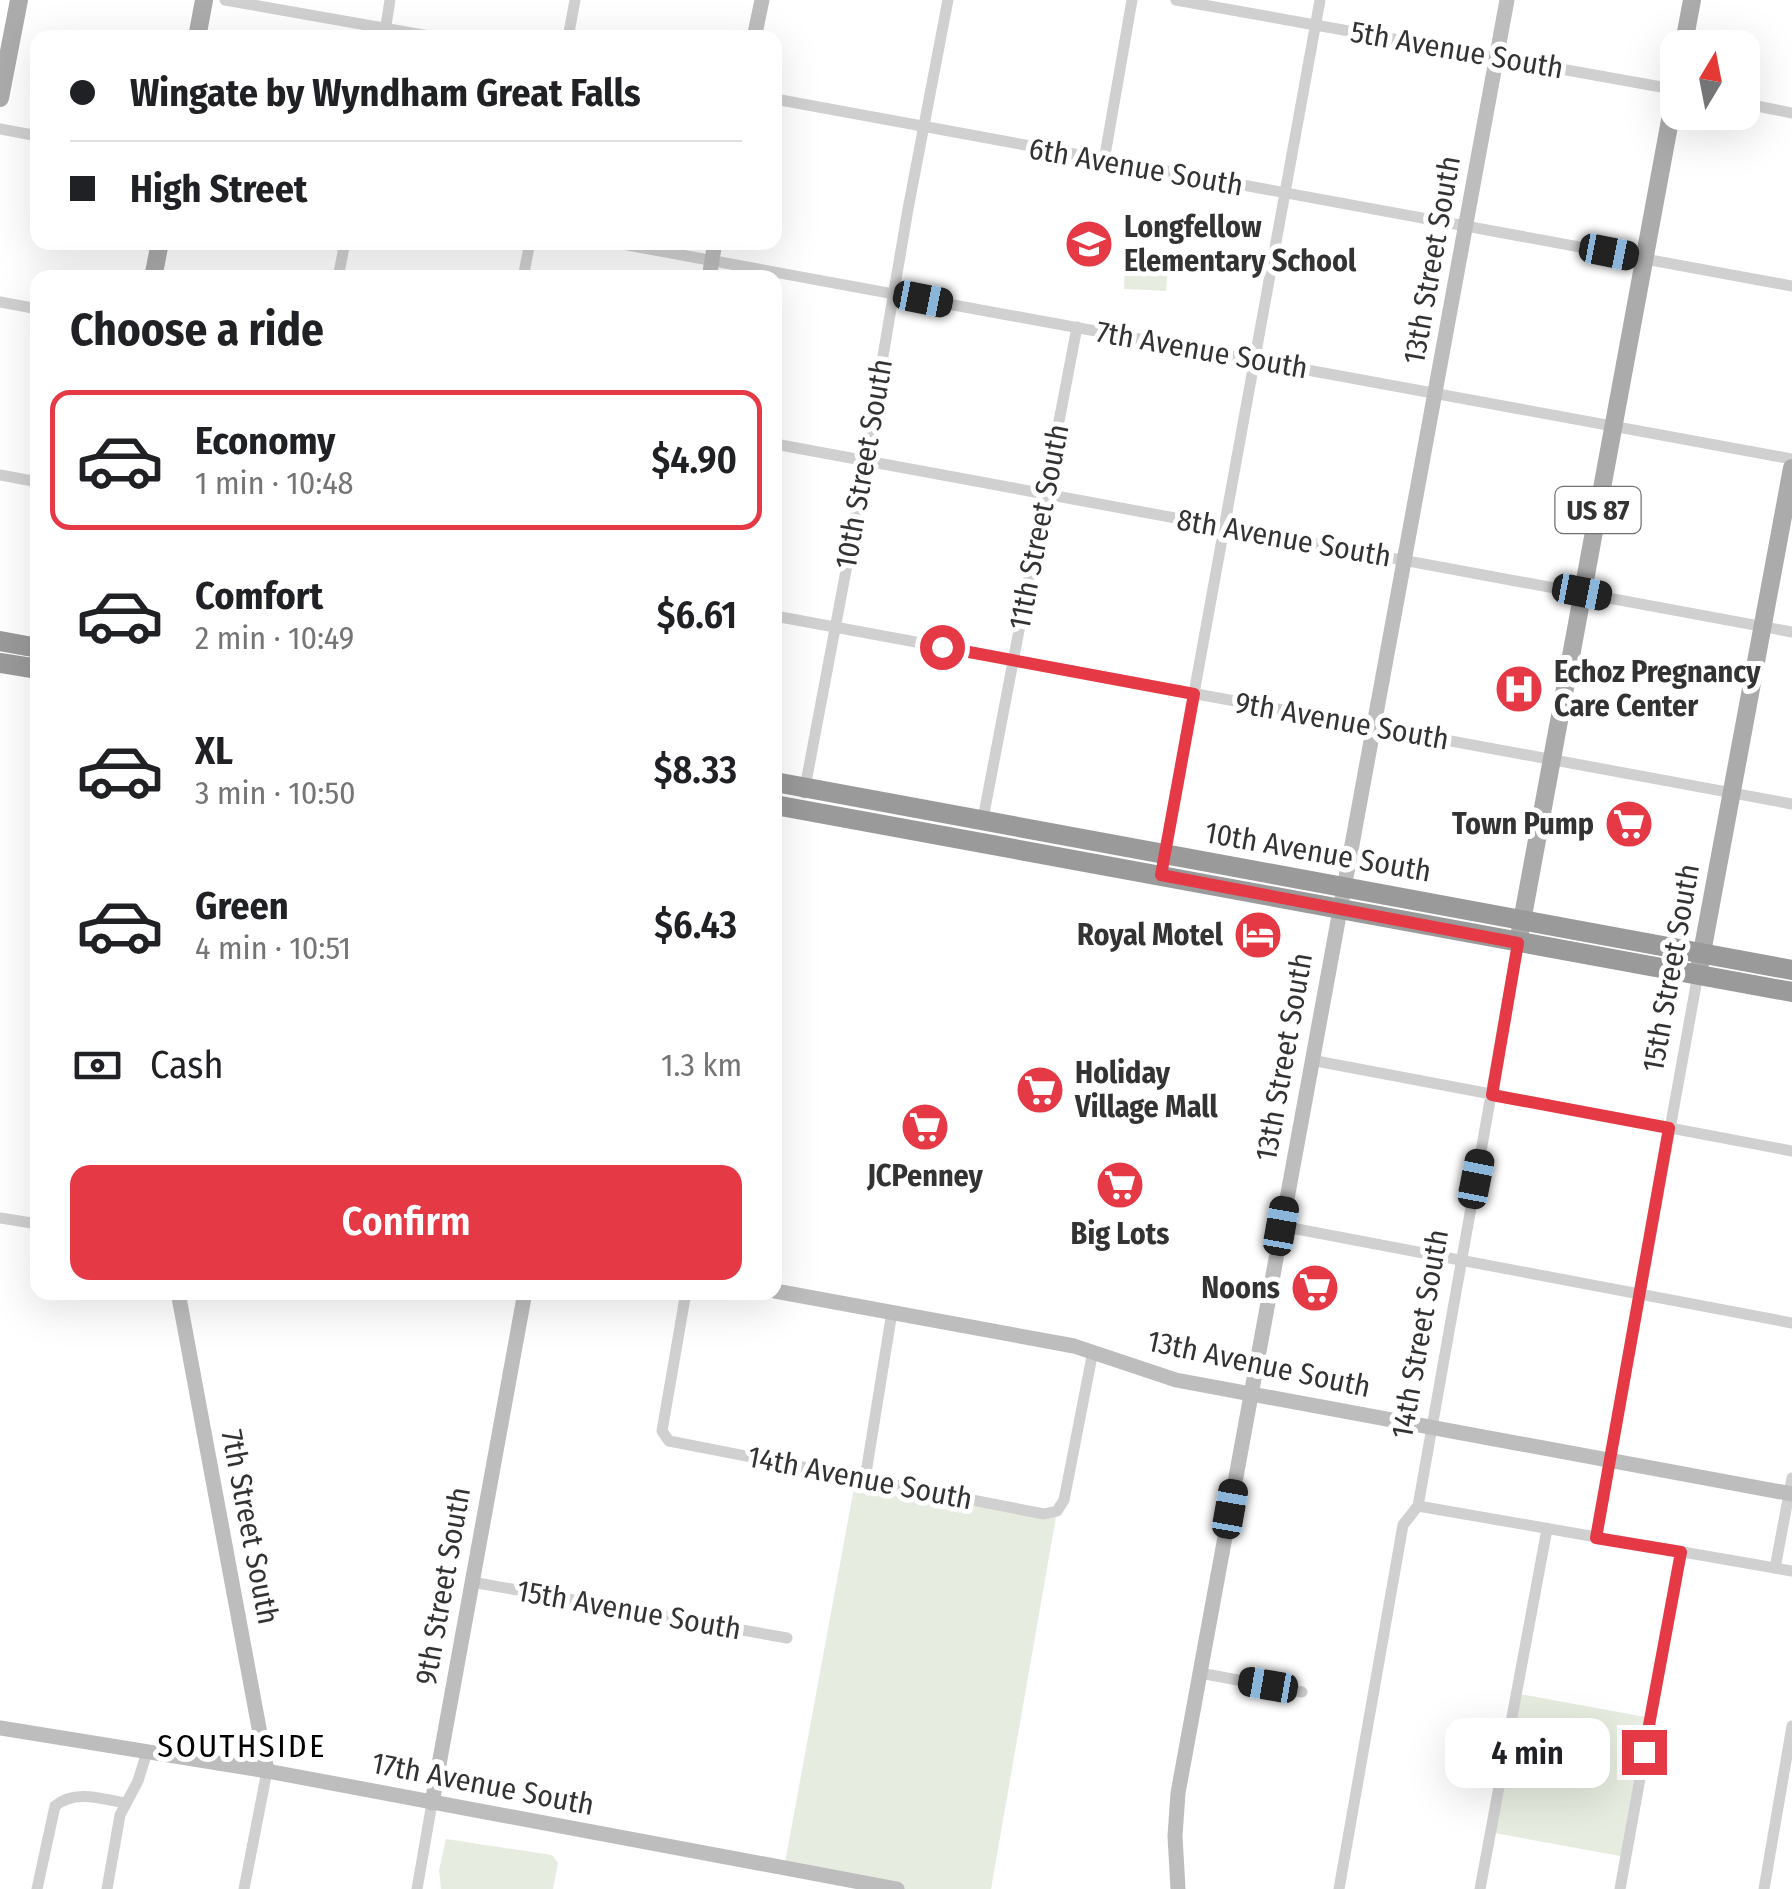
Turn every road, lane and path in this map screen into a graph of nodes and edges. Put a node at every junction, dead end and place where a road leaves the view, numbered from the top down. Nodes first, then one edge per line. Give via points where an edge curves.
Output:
1 (18, 0) edge
2 (204, 0) edge
3 (226, 0) edge
4 (390, 0) edge
5 (575, 0) edge
6 (762, 0) edge
7 (948, 0) edge
8 (1132, 0) edge
9 (1176, 0) edge
10 (1320, 0) edge
11 (1507, 0) edge
12 (1692, 0) edge
13 (1316, 26) junction
14 (198, 30) edge
15 (374, 30) edge
16 (384, 30) edge
17 (569, 30) edge
18 (756, 30) edge
19 (1686, 30) edge
20 (1496, 57) junction
21 (1660, 83) edge
22 (0, 98) edge
23 (782, 101) edge
24 (1760, 107) edge
25 (1792, 113) edge
26 (923, 128) junction
27 (0, 129) edge
28 (1669, 130) edge
29 (30, 135) edge
30 (1104, 161) junction
31 (1285, 194) junction
32 (1466, 226) junction
33 (656, 250) edge
34 (714, 250) edge
35 (1645, 259) junction
36 (712, 260) junction
37 (710, 270) edge
38 (765, 270) edge
39 (782, 273) edge
40 (1792, 286) edge
41 (893, 294) junction
42 (0, 302) edge
43 (30, 308) edge
44 (1077, 327) junction
45 (1255, 360) junction
46 (1436, 394) junction
47 (1614, 426) junction
48 (782, 445) edge
49 (1792, 460) edge
50 (866, 461) junction
51 (1792, 468) edge
52 (0, 475) edge
53 (30, 481) edge
54 (1045, 493) junction
55 (1224, 528) junction
56 (1405, 560) junction
57 (1582, 592) junction
58 (782, 617) edge
59 (834, 626) junction
60 (1761, 626) junction
61 (1792, 632) edge
62 (0, 640) edge
63 (30, 646) edge
64 (1014, 660) junction
65 (0, 662) edge
66 (30, 668) edge
67 (1194, 694) junction
68 (1373, 727) junction
69 (1552, 760) junction
70 (782, 783) edge
71 (804, 787) junction
72 (1731, 792) junction
73 (1792, 804) edge
74 (782, 806) edge
75 (800, 810) junction
76 (982, 820) junction
77 (978, 844) junction
78 (1163, 865) junction
79 (1343, 887) junction
80 (1339, 909) junction
81 (1522, 920) junction
82 (1518, 943) junction
83 (1699, 964) junction
84 (1792, 970) edge
85 (1792, 992) edge
86 (1311, 1060) junction
87 (1492, 1095) junction
88 (1669, 1128) junction
89 (1792, 1151) edge
90 (0, 1218) edge
91 (30, 1223) edge
92 (1281, 1226) junction
93 (1461, 1261) junction
94 (782, 1292) edge
95 (1640, 1294) junction
96 (179, 1300) edge
97 (524, 1300) edge
98 (685, 1300) edge
99 (892, 1312) junction
100 (1792, 1322) edge
101 (1093, 1351) junction
102 (1251, 1394) junction
103 (1430, 1428) junction
104 (1610, 1461) junction
105 (865, 1479) junction
106 (1791, 1489) edge
107 (1418, 1506) junction
108 (1547, 1529) junction
109 (1596, 1538) junction
110 (1681, 1552) junction
111 (1775, 1568) junction
112 (1792, 1570) edge
113 (472, 1582) junction
114 (786, 1638) dead end
115 (1200, 1673) junction
116 (1302, 1692) dead end
117 (1792, 1726) edge
118 (0, 1728) edge
119 (147, 1752) junction
120 (267, 1771) junction
121 (126, 1803) junction
122 (432, 1803) junction
123 (37, 1889) edge
124 (107, 1889) edge
125 (244, 1889) edge
126 (417, 1889) edge
127 (897, 1889) edge
128 (1178, 1889) edge
129 (1339, 1889) edge
130 (1480, 1889) edge
131 (1620, 1889) edge
132 (1764, 1889) edge

1 - 22 main road
2 - 14 main road
3 - 15 street
4 - 16 street
5 - 17 street
6 - 18 street
7 - 26 street, 10th Street South
8 - 30 street
9 - 13 street, 5th Avenue South
10 - 13 street
11 - 20 street, 13th Street South
12 - 19 main road
13 - 20 street, 5th Avenue South
13 - 31 street
20 - 21 street, 5th Avenue South
20 - 32 street, 13th Street South
23 - 26 street, 6th Avenue South
24 - 25 street
26 - 30 street, 6th Avenue South
26 - 41 street, 10th Street South
27 - 29 street
28 - 35 main road, 14th Street South / US 87
30 - 31 street, 6th Avenue South
31 - 32 street, 6th Avenue South
31 - 45 street
32 - 35 street, 6th Avenue South
32 - 46 street, 13th Street South
33 - 36 street, 7th Avenue South
34 - 36 street
35 - 40 street, 6th Avenue South
35 - 47 main road, 14th Street South / US 87
36 - 37 street
36 - 38 street, 7th Avenue South
39 - 41 street, 7th Avenue South
41 - 44 street, 7th Avenue South
41 - 50 street, 10th Street South
42 - 43 street
44 - 45 street, 7th Avenue South
44 - 54 street, 11th Street South
45 - 46 street, 7th Avenue South
45 - 55 street
46 - 47 street, 7th Avenue South
46 - 56 street, 13th Street South
47 - 49 street, 7th Avenue South
47 - 57 main road, 14th Street South / US 87
48 - 50 street, 8th Avenue South
50 - 54 street, 8th Avenue South
50 - 59 street, 10th Street South
51 - 60 main road, 15th Street South
52 - 53 street
54 - 55 street, 8th Avenue South
54 - 64 street, 11th Street South
55 - 56 street, 8th Avenue South
55 - 67 street
56 - 57 street, 8th Avenue South
56 - 68 street, 13th Street South
57 - 60 street, 8th Avenue South
57 - 69 main road, 14th Street South / US 87
58 - 59 street, 9th Avenue South
59 - 64 street, 9th Avenue South
59 - 71 street, 10th Street South
60 - 61 street, 8th Avenue South
60 - 72 main road, 15th Street South
62 - 63 highway
64 - 67 street, 9th Avenue South
64 - 76 street, 11th Street South
65 - 66 highway
67 - 68 street, 9th Avenue South
67 - 78 street
68 - 69 street, 9th Avenue South
68 - 79 street, 13th Street South
69 - 72 street, 9th Avenue South
69 - 81 main road, 14th Street South / US 87
70 - 71 highway, 10th Avenue South
71 - 75 street, 10th Street South
71 - 76 highway, 10th Avenue South
72 - 73 street, 9th Avenue South
72 - 83 main road, 15th Street South
74 - 75 highway, 10th Avenue South
75 - 77 highway, 10th Avenue South
76 - 77 street, 11th Street South
76 - 78 highway, 10th Avenue South
77 - 78 highway, 10th Avenue South
78 - 79 highway, 10th Avenue South
78 - 80 highway, 10th Avenue South
79 - 80 street, 13th Street South
79 - 81 highway, 10th Avenue South
80 - 82 highway, 10th Avenue South
80 - 86 street, 13th Street South
81 - 82 main road, 14th Street South / US 87
81 - 83 highway, 10th Avenue South
82 - 83 highway, 10th Avenue South
82 - 87 street, 14th Street South
83 - 84 highway, 10th Avenue South
83 - 85 highway, 10th Avenue South
83 - 88 street, 15th Street South
86 - 87 street
86 - 92 street, 13th Street South
87 - 88 street
87 - 93 street, 14th Street South
88 - 89 street
88 - 95 street, 15th Street South
90 - 91 street
92 - 93 street
92 - 102 street, 13th Street South
93 - 95 street
93 - 103 street, 14th Street South
94 - 99 street, 13th Avenue South
95 - 100 street
95 - 104 street, 15th Street South
96 - 120 street, 7th Street South
97 - 113 street, 9th Street South
98 - 105 street, 14th Avenue South via 664,1438
99 - 101 street, 13th Avenue South
99 - 105 street
101 - 102 street, 13th Avenue South via 1176,1380
101 - 105 street, 14th Avenue South via 1057,1511 1044,1514
102 - 103 street, 13th Avenue South
102 - 115 street, 13th Street South
103 - 104 street, 13th Avenue South
103 - 107 street, 14th Street South
104 - 106 street, 13th Avenue South
104 - 109 street, 15th Street South
106 - 111 street
107 - 108 street
107 - 129 street, 14th Street South via 1403,1525
108 - 109 street
108 - 130 street
109 - 110 street
110 - 111 street
110 - 131 street
111 - 112 street
113 - 114 street, 15th Avenue South
113 - 122 street, 9th Street South
115 - 116 street
115 - 128 street, 13th Street South via 1178,1793
117 - 132 street
118 - 119 street, 17th Avenue South
119 - 120 street, 17th Avenue South
119 - 121 street
120 - 122 street, 17th Avenue South
120 - 125 street
121 - 123 street via 78,1796 55,1806
121 - 124 street
122 - 126 street, 9th Street South
122 - 127 street, 17th Avenue South

